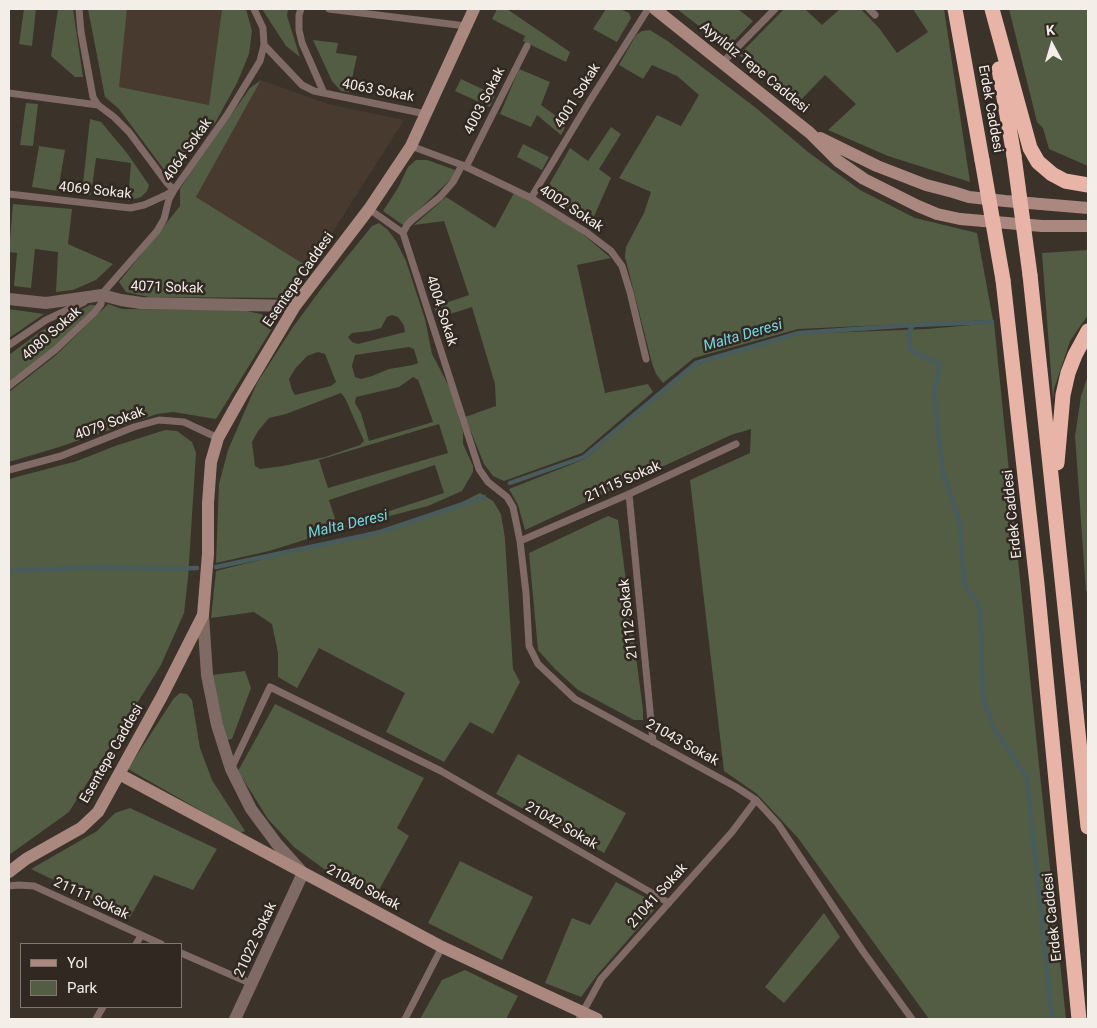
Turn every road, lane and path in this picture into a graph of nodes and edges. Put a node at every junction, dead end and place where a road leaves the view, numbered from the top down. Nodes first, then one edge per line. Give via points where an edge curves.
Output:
1 (79, 9) edge
2 (254, 9) edge
3 (301, 9) edge
4 (329, 9) edge
5 (474, 9) edge
6 (648, 9) edge
7 (655, 9) edge
8 (775, 9) edge
9 (869, 9) edge
10 (955, 9) edge
11 (990, 9) edge
12 (874, 15) dead end
13 (466, 26) junction
14 (264, 45) junction
15 (527, 46) dead end
16 (722, 63) junction
17 (9, 93) edge
18 (324, 93) junction
19 (98, 105) junction
20 (426, 114) junction
21 (810, 133) junction
22 (410, 146) junction
23 (464, 166) junction
24 (1088, 185) edge
25 (174, 190) junction
26 (9, 194) edge
27 (531, 198) junction
28 (1088, 208) edge
29 (369, 209) junction
30 (1088, 226) edge
31 (403, 233) junction
32 (102, 294) junction
33 (9, 299) edge
34 (295, 306) junction
35 (1088, 331) edge
36 (9, 345) edge
37 (646, 359) dead end
38 (9, 386) edge
39 (218, 438) junction
40 (736, 444) dead end
41 (9, 470) edge
42 (488, 482) joint
43 (1054, 489) junction
44 (629, 494) junction
45 (520, 541) junction
46 (203, 615) junction
47 (654, 742) junction
48 (231, 769) junction
49 (119, 774) junction
50 (756, 800) junction
51 (1088, 827) edge
52 (9, 872) edge
53 (303, 873) junction
54 (9, 886) edge
55 (669, 903) junction
56 (141, 936) junction
57 (137, 943) edge
58 (158, 943) edge
59 (442, 946) junction
60 (182, 953) edge
61 (252, 984) junction
62 (102, 1008) edge
63 (580, 1015) edge
64 (96, 1019) edge
65 (235, 1019) edge
66 (405, 1019) edge
67 (597, 1019) edge
68 (912, 1019) edge
69 (1079, 1019) edge

1 - 19 lane via 92,89
2 - 14 lane, 4064 Sokak via 263,28
3 - 18 lane, 4063 Sokak via 299,30 302,43
4 - 13 lane
5 - 13 main road, Esentepe Caddesi
6 - 27 lane, 4001 Sokak
7 - 16 main road, Ayyıldız Tepe Caddesi
8 - 16 lane
9 - 12 lane
10 - 69 highway, Erdek Caddesi, bridge via 1002,280 1037,584
11 - 24 highway via 1030,148 1038,162 1052,174 1065,181
11 - 43 highway, Erdek Caddesi, bridge via 1030,275
13 - 20 main road, Esentepe Caddesi
14 - 18 lane via 302,85
14 - 25 lane, 4064 Sokak via 260,61 228,115
15 - 23 lane, 4003 Sokak
16 - 21 main road, Ayyıldız Tepe Caddesi
17 - 19 lane
18 - 20 lane, 4063 Sokak
19 - 25 lane via 129,132
20 - 22 main road, Esentepe Caddesi
21 - 28 main road, Ayyıldız Tepe Caddesi via 877,166 969,197
21 - 30 main road, Ayyıldız Tepe Caddesi via 838,161 864,179 937,214 1042,226
22 - 23 lane, 4002 Sokak
22 - 29 main road, Esentepe Caddesi
23 - 27 lane, 4002 Sokak
23 - 31 lane via 440,197 412,220
25 - 26 lane, 4069 Sokak via 137,208
25 - 32 lane, 4064 Sokak via 157,231
27 - 37 lane, 4002 Sokak via 586,232 616,257 630,292
29 - 31 lane
29 - 34 main road, Esentepe Caddesi
31 - 42 lane, 4004 Sokak via 479,469
32 - 33 street, 4071 Sokak via 38,303
32 - 34 street, 4071 Sokak via 141,303
32 - 36 lane via 46,320
32 - 38 lane, 4080 Sokak via 101,304 94,314
34 - 39 main road, Esentepe Caddesi
35 - 43 highway via 1075,355 1063,395
39 - 41 lane, 4079 Sokak via 184,422 159,420 61,456
39 - 46 main road, Esentepe Caddesi via 211,462
40 - 44 lane, 21115 Sokak
42 - 45 lane, 21043 Sokak via 507,497 513,507
43 - 51 highway, Erdek Caddesi
44 - 45 lane, 21115 Sokak
44 - 47 lane, 21112 Sokak
45 - 47 lane, 21043 Sokak via 529,646 538,664 575,699
46 - 48 street, Esentepe Caddesi via 207,675 217,725
46 - 49 main road, Esentepe Caddesi
47 - 50 lane, 21043 Sokak
48 - 53 street, Esentepe Caddesi via 251,808
48 - 55 lane, 21042 Sokak via 270,687 441,771
49 - 52 main road, Esentepe Caddesi via 98,812 81,828
49 - 53 main road, 21040 Sokak
50 - 55 lane, 21041 Sokak
50 - 68 lane, 21043 Sokak via 778,824
53 - 59 main road, 21040 Sokak
53 - 61 street, 21022 Sokak
54 - 56 lane, 21111 Sokak via 34,886
55 - 63 lane, 21041 Sokak via 601,979
56 - 57 lane
56 - 58 lane, 21111 Sokak
59 - 63 main road, 21040 Sokak
59 - 66 lane
60 - 61 lane
61 - 65 street, 21022 Sokak
62 - 64 lane
63 - 67 main road, 21040 Sokak

